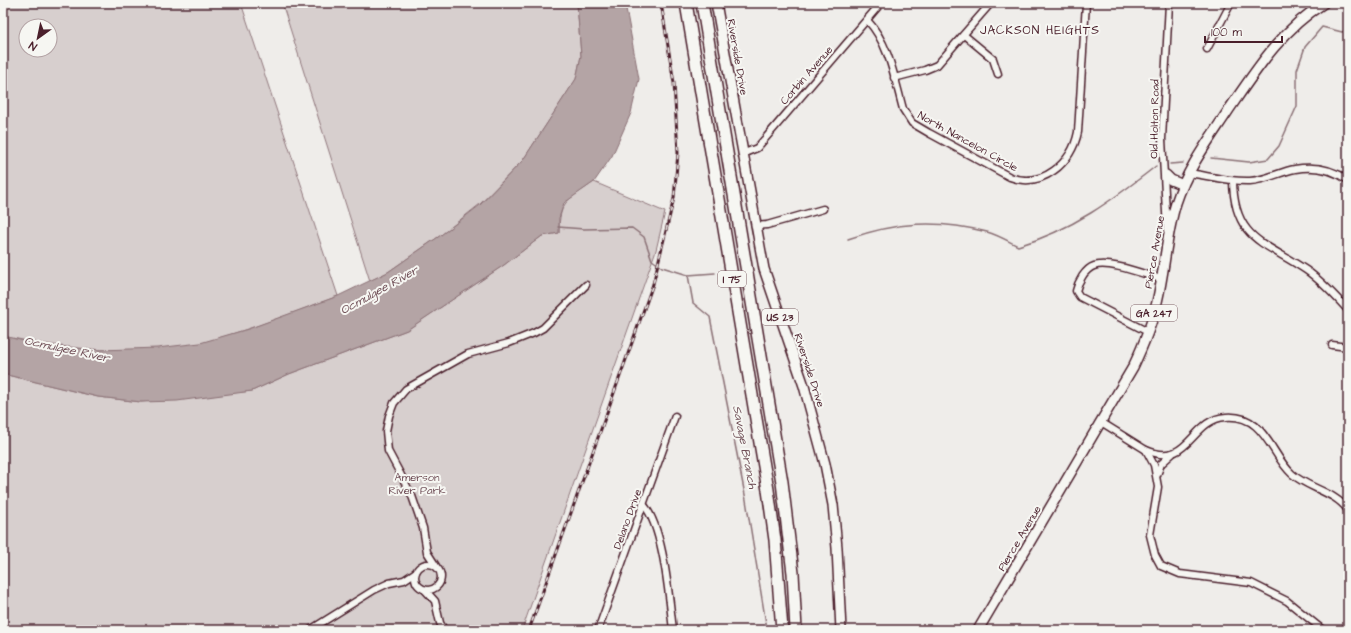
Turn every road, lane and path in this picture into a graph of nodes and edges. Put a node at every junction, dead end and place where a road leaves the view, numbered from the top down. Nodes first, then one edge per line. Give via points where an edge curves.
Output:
1 (686, 3) edge
2 (702, 3) edge
3 (716, 3) edge
4 (881, 3) edge
5 (991, 3) edge
6 (1086, 3) edge
7 (1170, 3) edge
8 (1231, 3) edge
9 (1324, 3) edge
10 (867, 20) junction
11 (964, 35) junction
12 (1206, 49) dead end
13 (998, 74) dead end
14 (894, 78) junction
15 (742, 154) junction
16 (1189, 172) junction
17 (1166, 175) junction
18 (1348, 180) edge
19 (1233, 181) junction
20 (1183, 185) junction
21 (823, 209) dead end
22 (755, 226) junction
23 (1168, 234) junction
24 (1161, 279) junction
25 (586, 285) dead end
26 (1348, 310) edge
27 (1148, 332) junction
28 (1332, 345) dead end
29 (1348, 347) edge
30 (675, 416) dead end
31 (1101, 422) junction
32 (1146, 450) junction
33 (1172, 454) junction
34 (1157, 475) junction
35 (643, 504) junction
36 (1348, 510) edge
37 (427, 552) junction
38 (421, 566) junction
39 (436, 566) junction
40 (416, 572) junction
41 (404, 580) junction
42 (418, 585) junction
43 (439, 585) junction
44 (425, 590) junction
45 (434, 601) junction
46 (310, 630) edge
47 (444, 630) edge
48 (598, 630) edge
49 (673, 630) edge
50 (782, 630) edge
51 (796, 630) edge
52 (841, 630) edge
53 (978, 630) edge
54 (1323, 630) edge

1 - 50 highway, I 75 via 768,490
2 - 51 highway, I 75 via 782,482 793,573
3 - 15 main road, Riverside Drive / US 23
4 - 10 street, Corbin Avenue
5 - 11 street
6 - 14 street, North Nancelon Circle via 1078,132 1073,150 1053,172 1033,180 1018,180 929,133 908,118
7 - 17 street, Old Holton Road via 1162,139
8 - 12 street
9 - 16 main road, Pierce Avenue / GA 247 via 1294,25 1276,44
10 - 14 street, North Nancelon Circle via 877,32
10 - 15 street, Corbin Avenue via 757,148
11 - 13 street via 993,59
11 - 14 street via 937,65
15 - 22 main road, Riverside Drive / US 23
16 - 19 street
16 - 20 main road, Pierce Avenue / GA 247
17 - 20 main road
17 - 23 street, Old Holton Road via 1164,182
18 - 19 street via 1329,170 1316,168 1294,169 1269,178
19 - 26 street via 1237,212 1248,232 1264,245 1307,270
20 - 23 main road, Pierce Avenue / GA 247
21 - 22 street
22 - 52 main road, Riverside Drive / US 23 via 768,281 804,386 825,464 833,505
23 - 24 main road, Pierce Avenue / GA 247
24 - 27 main road, Pierce Avenue / GA 247
24 - 27 street via 1100,264 1089,268 1077,286 1076,291 1080,297
25 - 37 street via 543,328 508,343 468,354 406,389 394,403 388,416 386,431 388,451 418,510
27 - 31 main road, Pierce Avenue / GA 247 via 1133,367
28 - 29 street
30 - 35 street, Delano Drive
31 - 32 street
31 - 53 main road, Pierce Avenue / GA 247
32 - 33 street via 1157,454
32 - 34 street
33 - 34 street via 1161,464
33 - 36 street via 1186,446 1208,423 1219,418 1238,417 1260,430 1282,463 1293,474 1339,500
34 - 54 street via 1158,487 1150,535 1154,555 1161,566 1180,574 1244,582 1262,588 1287,601
35 - 48 street, Delano Drive
35 - 49 street via 648,510 663,558
37 - 38 street
37 - 39 street
38 - 39 street
38 - 40 street
39 - 43 street via 442,575
40 - 41 street
40 - 42 street via 415,581
41 - 42 street
41 - 46 street via 374,590
42 - 44 street
43 - 44 street
43 - 45 street
44 - 45 street
45 - 47 street

